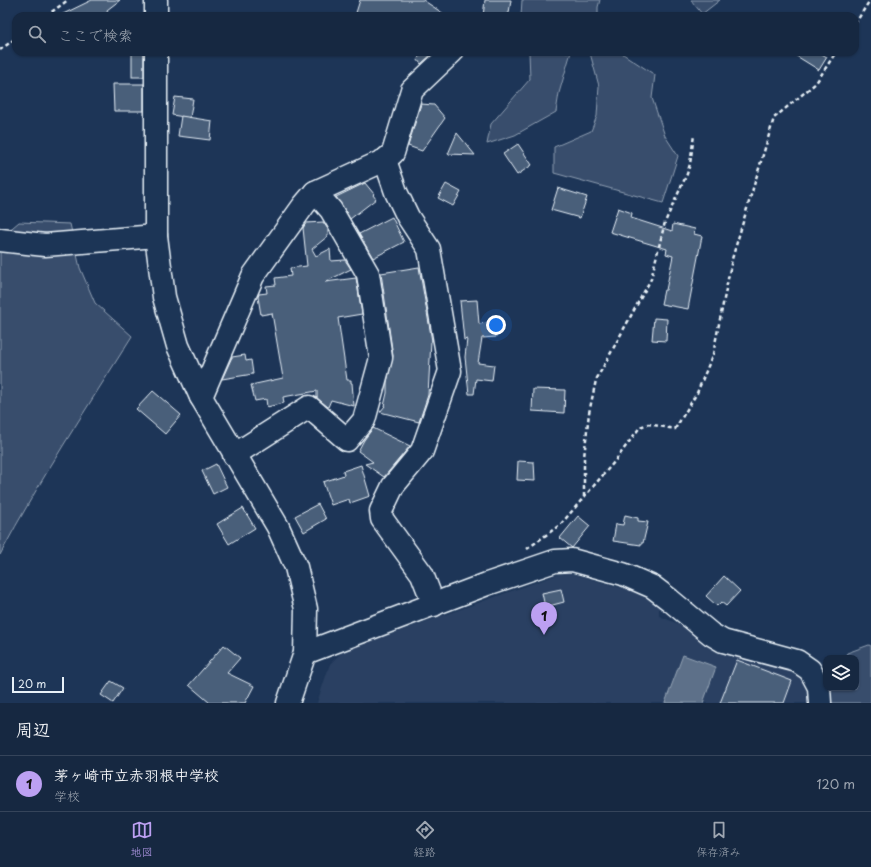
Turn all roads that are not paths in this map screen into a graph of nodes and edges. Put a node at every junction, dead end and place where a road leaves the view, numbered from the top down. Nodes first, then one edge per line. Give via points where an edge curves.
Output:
1 (156, 0) edge
2 (156, 12) edge
3 (156, 56) edge
4 (448, 56) edge
5 (385, 160) junction
6 (315, 192) junction
7 (156, 236) junction
8 (0, 240) edge
9 (201, 397) junction
10 (234, 455) junction
11 (434, 604) junction
12 (305, 653) junction
13 (288, 703) edge
14 (820, 703) edge

1 - 2 street
3 - 7 street
4 - 5 street via 412,90 392,153
5 - 6 street
5 - 11 street via 408,217 429,248 450,371 422,451 393,486 381,511 382,519 422,574
6 - 9 street via 253,276
6 - 10 street via 331,210 368,274 381,358 364,420 347,440 309,407
7 - 8 street via 45,245
7 - 9 street via 164,297 178,346
9 - 10 street
10 - 12 street via 278,527 296,567 306,609
11 - 12 street
11 - 14 street via 555,561 572,560 623,574 653,587 723,641 797,661 810,670 819,687
12 - 13 street

